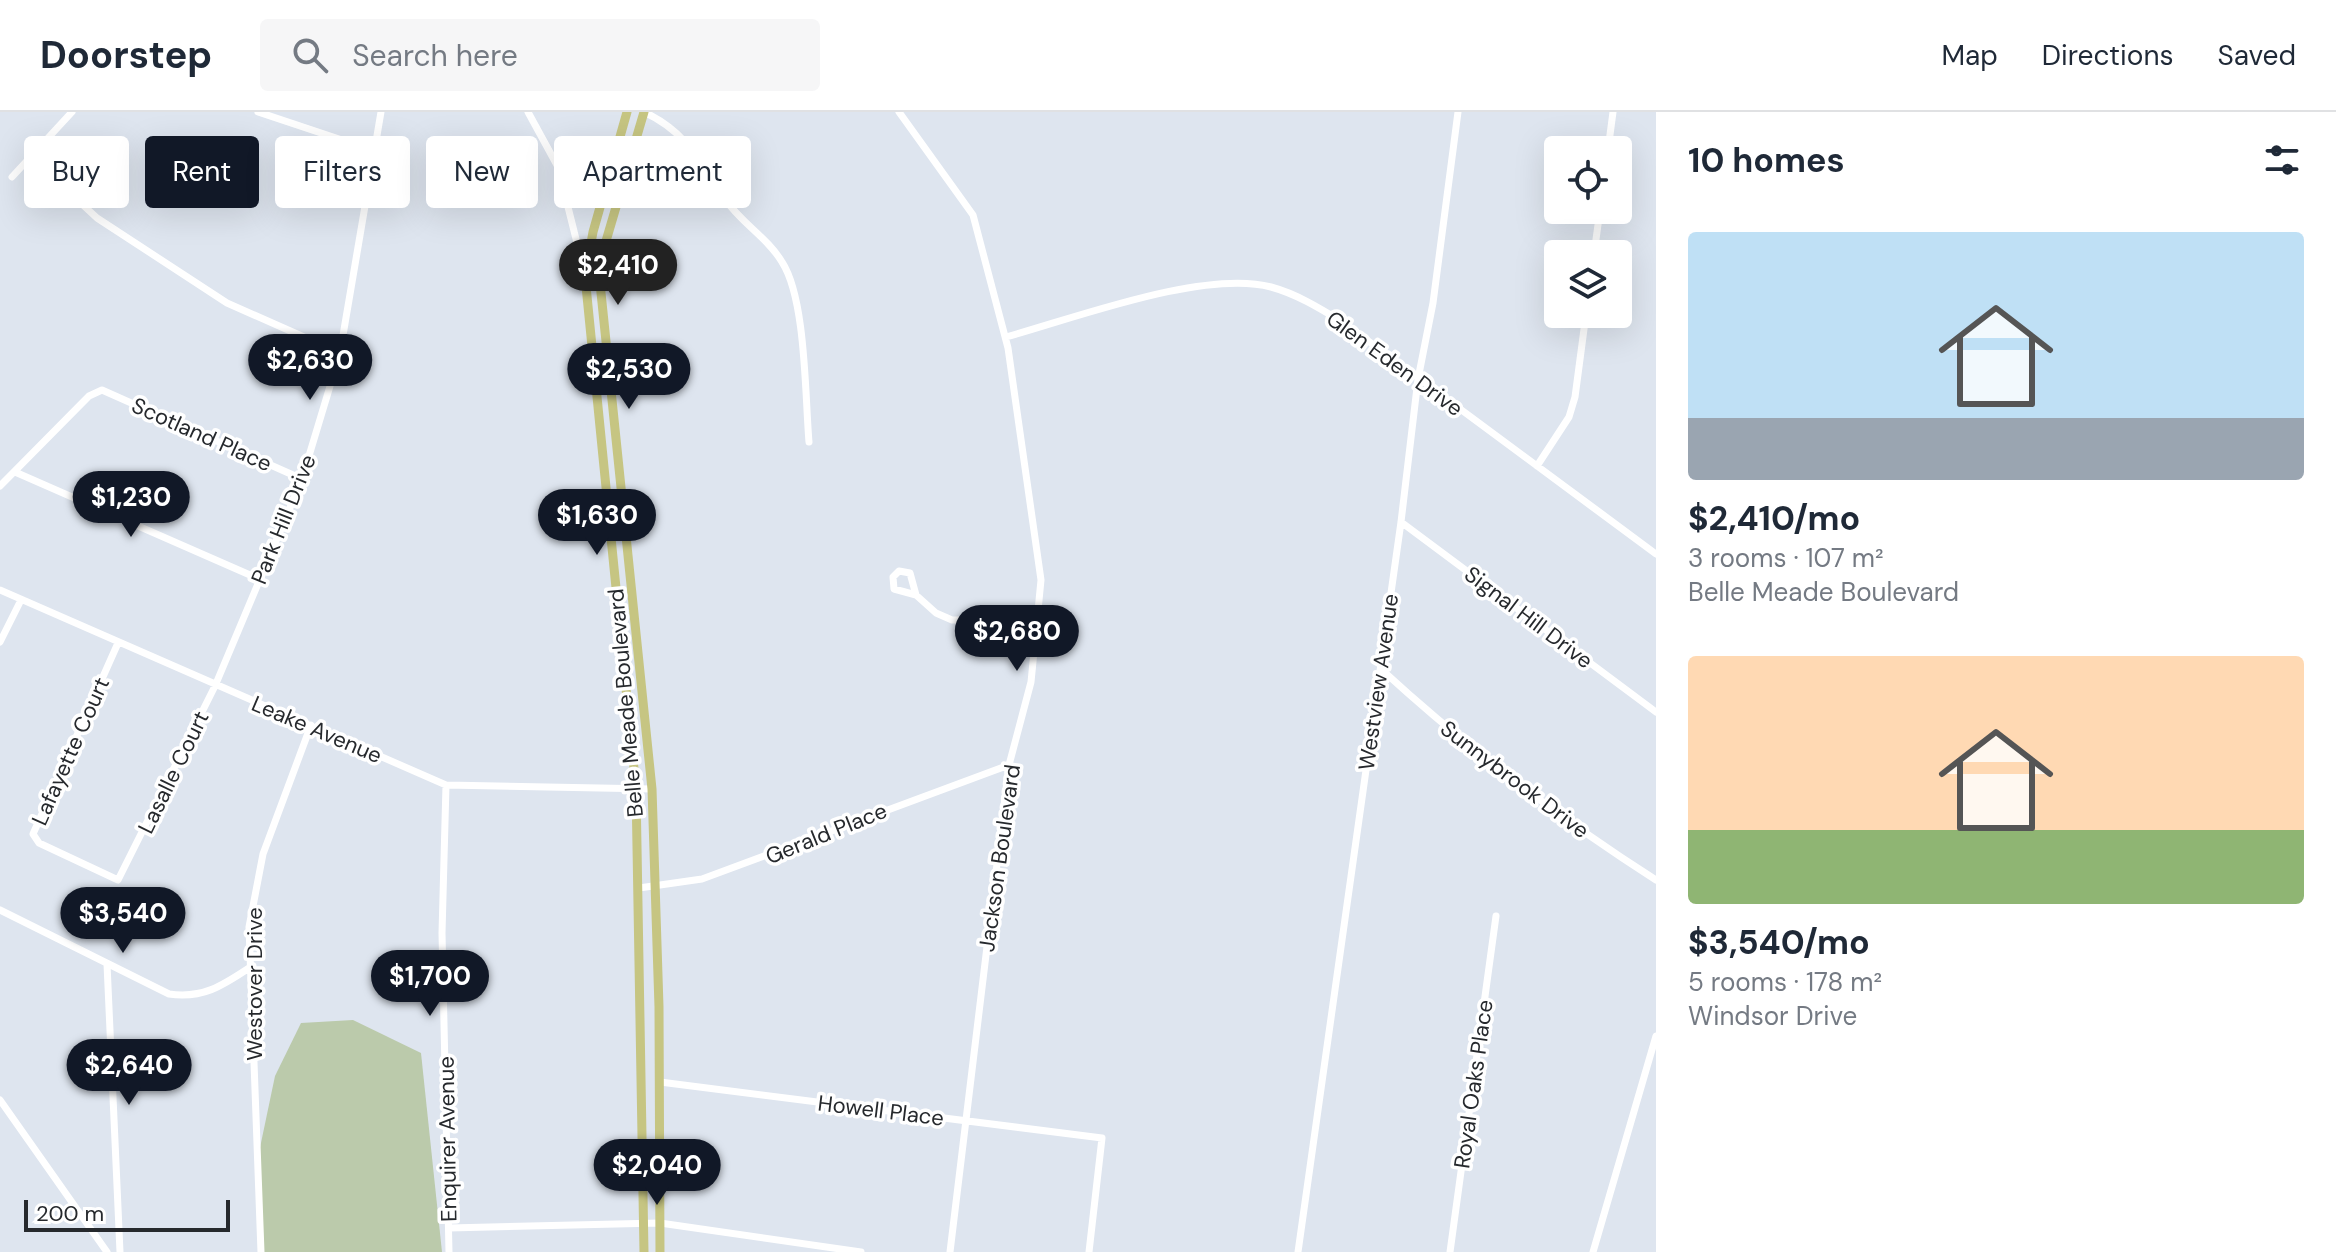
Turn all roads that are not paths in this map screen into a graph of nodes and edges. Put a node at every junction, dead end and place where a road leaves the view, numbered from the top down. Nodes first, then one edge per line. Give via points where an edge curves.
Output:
1 (72, 112) edge
2 (258, 112) edge
3 (381, 112) edge
4 (528, 112) edge
5 (627, 112) edge
6 (644, 112) edge
7 (899, 112) edge
8 (1458, 112) edge
9 (1613, 112) edge
10 (49, 136) edge
11 (330, 136) edge
12 (377, 136) edge
13 (620, 136) edge
14 (636, 136) edge
15 (1610, 136) edge
16 (554, 161) edge
17 (24, 163) edge
18 (12, 177) dead end
19 (86, 208) edge
20 (365, 208) edge
21 (569, 208) edge
22 (600, 208) edge
23 (615, 208) edge
24 (586, 259) junction
25 (601, 261) junction
26 (1584, 328) edge
27 (1006, 337) junction
28 (340, 353) junction
29 (1418, 379) junction
30 (809, 442) dead end
31 (1537, 466) junction
32 (15, 472) junction
33 (302, 479) junction
34 (0, 486) edge
35 (1401, 522) junction
36 (1656, 554) edge
37 (259, 579) junction
38 (633, 582) junction
39 (616, 583) junction
40 (0, 590) edge
41 (916, 595) dead end
42 (21, 600) junction
43 (1041, 614) junction
44 (637, 628) junction
45 (621, 631) junction
46 (0, 642) edge
47 (118, 643) junction
48 (1381, 669) junction
49 (215, 686) junction
50 (1656, 712) edge
51 (311, 725) junction
52 (1009, 765) junction
53 (446, 785) junction
54 (636, 789) junction
55 (652, 789) junction
56 (131, 858) joint
57 (1656, 880) edge
58 (656, 887) junction
59 (639, 888) junction
60 (0, 910) edge
61 (1496, 916) dead end
62 (107, 964) junction
63 (249, 968) junction
64 (1656, 1036) edge
65 (642, 1082) junction
66 (660, 1082) junction
67 (0, 1100) edge
68 (966, 1120) junction
69 (643, 1223) junction
70 (660, 1223) junction
71 (449, 1228) junction
72 (107, 1252) edge
73 (120, 1252) edge
74 (261, 1252) edge
75 (449, 1252) edge
76 (644, 1252) edge
77 (660, 1252) edge
78 (861, 1252) edge
79 (950, 1252) edge
80 (1089, 1252) edge
81 (1298, 1252) edge
82 (1450, 1252) edge
83 (1593, 1252) edge

1 - 10 street
2 - 11 street
3 - 12 street, Park Hill Drive
4 - 16 street
5 - 13 main road, Belle Meade Boulevard
6 - 14 main road, Belle Meade Boulevard
6 - 30 street via 686,140 727,203 784,264 795,299
7 - 27 street, Jackson Boulevard via 973,215
8 - 29 street, Westview Avenue
9 - 15 street
17 - 18 street
19 - 28 street via 227,303
20 - 28 street, Park Hill Drive
21 - 24 street
22 - 24 main road, Belle Meade Boulevard
23 - 25 main road, Belle Meade Boulevard
24 - 25 main road
24 - 39 main road, Belle Meade Boulevard
25 - 38 main road, Belle Meade Boulevard via 604,334
26 - 31 street via 1569,417
27 - 29 street, Glen Eden Drive via 1200,284 1236,282 1272,287 1315,306
27 - 43 street, Jackson Boulevard via 1038,537
28 - 33 street, Park Hill Drive
29 - 31 street, Glen Eden Drive
29 - 35 street, Westview Avenue
31 - 36 street, Glen Eden Drive
32 - 33 street, Scotland Place via 89,396 102,390
32 - 34 street
32 - 37 street
33 - 37 street, Park Hill Drive
35 - 48 street, Westview Avenue
35 - 50 street, Signal Hill Drive
37 - 49 street, Park Hill Drive
38 - 39 main road
38 - 44 main road, Belle Meade Boulevard
39 - 45 main road, Belle Meade Boulevard
40 - 42 street, Leake Avenue
41 - 43 street via 952,620
42 - 46 street
42 - 47 street, Leake Avenue
43 - 52 street, Jackson Boulevard via 1031,682
44 - 45 main road
44 - 55 main road, Belle Meade Boulevard
45 - 54 main road, Belle Meade Boulevard
47 - 49 street, Leake Avenue
47 - 56 street, Lafayette Court via 33,834 39,843 118,880
48 - 57 street, Sunnybrook Drive via 1524,791
48 - 81 street, Westview Avenue
49 - 51 street, Leake Avenue
49 - 56 street, Lasalle Court
51 - 53 street, Leake Avenue
51 - 63 street, Westover Drive via 263,854 251,913
52 - 58 street, Gerald Place via 746,865 695,882
52 - 68 street, Jackson Boulevard
53 - 54 street, Leake Avenue
53 - 71 street, Enquirer Avenue via 442,933
54 - 55 street, Leake Avenue
54 - 59 main road, Belle Meade Boulevard
55 - 58 main road, Belle Meade Boulevard
58 - 59 street, Gerald Place
58 - 66 main road, Belle Meade Boulevard
59 - 65 main road, Belle Meade Boulevard
60 - 62 street
61 - 82 street, Royal Oaks Place
62 - 63 street via 169,994 190,997 216,990
62 - 73 street
63 - 74 street, Westover Drive
64 - 83 street
65 - 66 main road
65 - 69 main road, Belle Meade Boulevard
66 - 68 street, Howell Place
66 - 70 main road, Belle Meade Boulevard
67 - 72 street
68 - 79 street, Jackson Boulevard
68 - 80 street, Howell Place via 1102,1138
69 - 70 street
69 - 71 street
69 - 76 main road, Belle Meade Boulevard
70 - 77 main road, Belle Meade Boulevard
70 - 78 street
71 - 75 street, Enquirer Avenue

